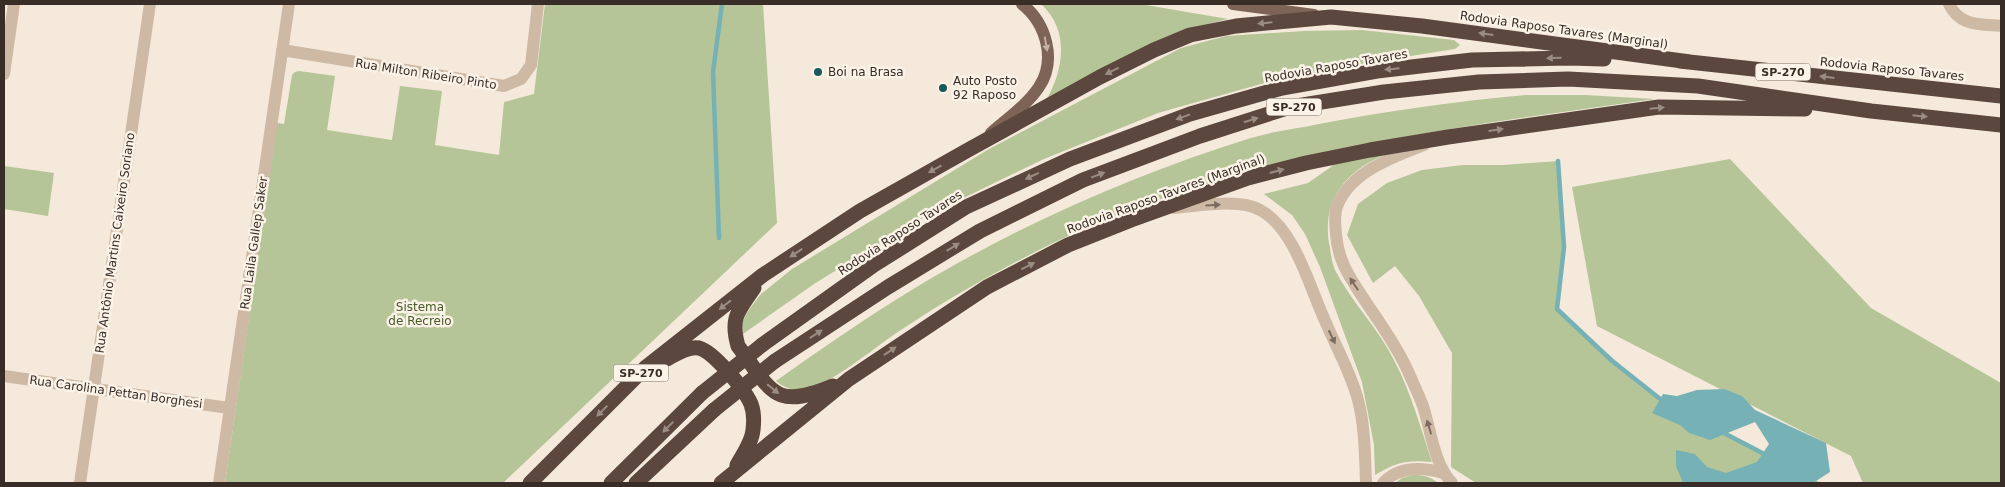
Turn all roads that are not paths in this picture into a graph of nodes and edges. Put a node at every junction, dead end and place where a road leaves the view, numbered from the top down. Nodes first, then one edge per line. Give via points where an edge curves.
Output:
1 (14, 4) edge
2 (150, 4) edge
3 (289, 4) edge
4 (538, 4) edge
5 (1022, 4) edge
6 (1233, 4) edge
7 (1951, 7) edge
8 (1331, 17) junction
9 (2001, 26) edge
10 (282, 50) junction
11 (1690, 62) junction
12 (4, 74) edge
13 (2001, 86) edge
14 (1954, 91) junction
15 (2001, 96) edge
16 (1872, 111) junction
17 (2001, 125) edge
18 (1448, 137) junction
19 (978, 145) junction
20 (1164, 208) junction
21 (763, 275) junction
22 (645, 368) junction
23 (4, 376) edge
24 (849, 379) junction
25 (94, 389) junction
26 (229, 408) junction
27 (732, 472) junction
28 (1443, 474) junction
29 (80, 483) edge
30 (219, 483) edge
31 (530, 483) edge
32 (611, 483) edge
33 (636, 483) edge
34 (721, 483) edge
35 (1366, 483) edge
36 (1383, 483) edge
37 (1452, 483) edge

1 - 12 street
2 - 25 street, Rua Antônio Martins Caixeiro Soriano
3 - 10 street, Rua Laila Gallep Saker
4 - 10 street, Rua Milton Ribeiro Pinto via 531,65 522,79 504,86
5 -> 19 main road via 1043,31 1047,45 1046,75 1028,100
6 - 8 main road
7 - 9 street via 1963,21
11 -> 8 highway, Rodovia Raposo Tavares (Marginal) / SP-270
8 -> 19 highway, Rodovia Raposo Tavares (Marginal) / SP-270 via 1236,26 1190,35 1100,77
10 - 26 street, Rua Laila Gallep Saker
14 -> 11 highway, Rodovia Raposo Tavares / SP-270
11 -> 32 highway, Rodovia Raposo Tavares / SP-270, bridge via 1568,58 1472,60 1377,71 1282,88 1190,114 1070,159 966,207 762,344 702,393
13 - 14 highway
14 - 15 highway, Rodovia Raposo Tavares / SP-270
16 -> 17 highway, SP-270
18 -> 16 highway, Rodovia Raposo Tavares (Marginal) / SP-270 via 1659,107
33 -> 16 highway, SP-270, bridge via 714,410 775,361 980,231 1083,180 1200,136 1290,107 1384,92 1479,82 1568,79 1698,86
20 -> 18 highway, Rodovia Raposo Tavares (Marginal) / SP-270 via 1248,178 1306,163
28 -> 18 street via 1422,404 1396,344 1349,276 1337,241 1335,222 1338,204 1355,181 1394,157
19 -> 21 highway, Rodovia Raposo Tavares (Marginal) / SP-270 via 860,211
24 -> 20 highway, Rodovia Raposo Tavares (Marginal) / SP-270 via 987,287 1068,245
20 -> 35 street via 1242,203 1260,209 1284,232 1346,365 1358,401
21 -> 22 highway, Rodovia Raposo Tavares (Marginal) / SP-270
21 -> 24 highway via 734,321 738,346 771,391 795,398
22 - 27 highway via 690,348 707,351 720,362 750,402 754,416 753,432
22 -> 31 highway, Rodovia Raposo Tavares (Marginal) / SP-270
23 - 25 street, Rua Carolina Pettan Borghesi
24 - 27 highway, Rodovia Raposo Tavares (Marginal) / SP-270
25 - 26 street, Rua Carolina Pettan Borghesi
25 - 29 street, Rua Antônio Martins Caixeiro Soriano
26 - 30 street, Rua Laila Gallep Saker
27 - 34 highway, Rodovia Raposo Tavares (Marginal) / SP-270
28 - 36 street via 1428,469 1411,469
28 - 37 street

